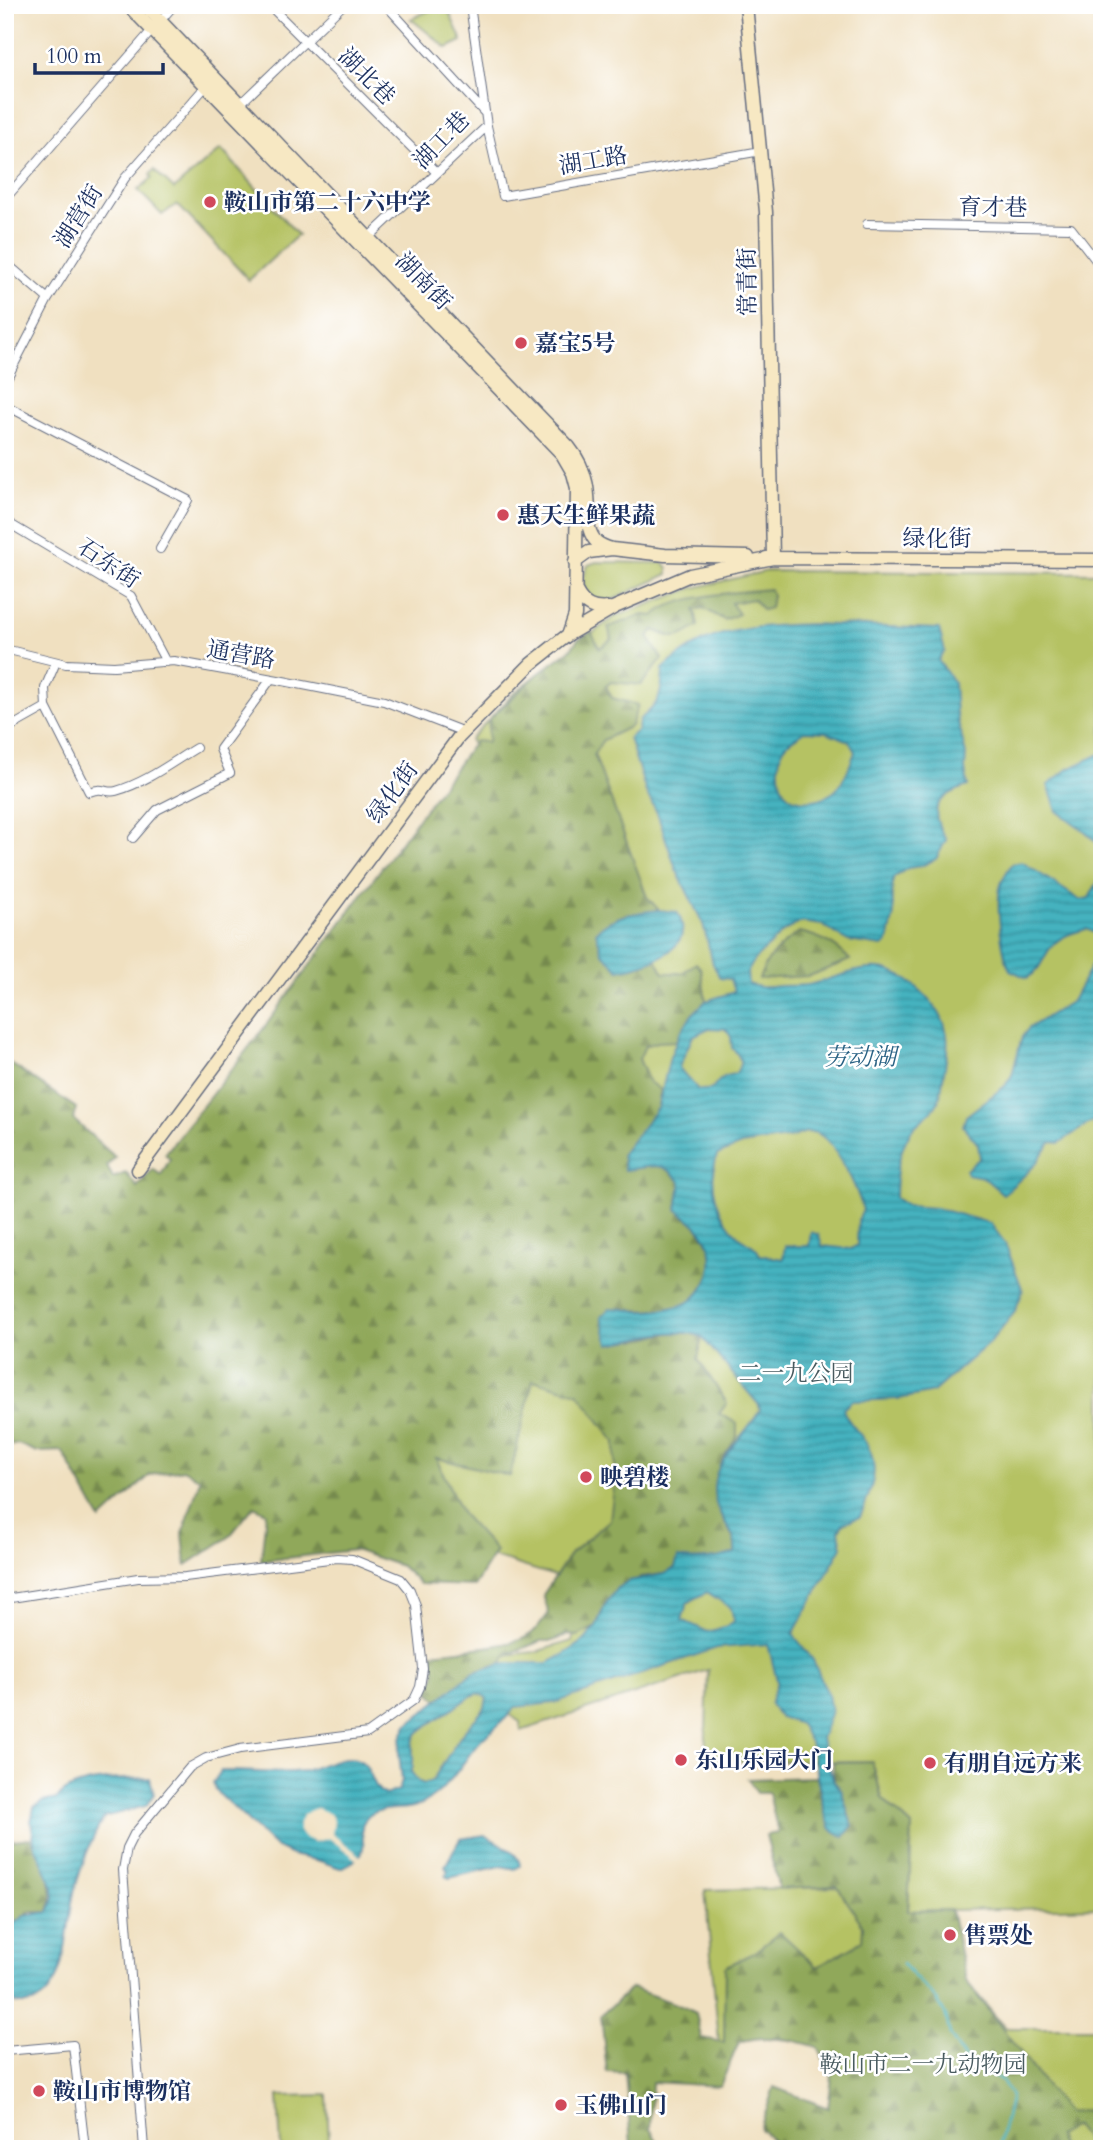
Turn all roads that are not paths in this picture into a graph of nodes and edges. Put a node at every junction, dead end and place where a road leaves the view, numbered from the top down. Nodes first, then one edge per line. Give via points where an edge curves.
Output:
1 (128, 5) edge
2 (145, 5) edge
3 (174, 5) edge
4 (269, 5) edge
5 (342, 5) edge
6 (386, 5) edge
7 (470, 5) edge
8 (746, 5) edge
9 (157, 26) junction
10 (305, 41) junction
11 (206, 86) junction
12 (240, 104) junction
13 (484, 112) junction
14 (487, 126) junction
15 (761, 151) junction
16 (437, 173) junction
17 (5, 199) edge
18 (867, 223) dead end
19 (369, 237) junction
20 (5, 262) edge
21 (1102, 263) edge
22 (48, 299) junction
23 (5, 382) edge
24 (5, 405) edge
25 (5, 521) edge
26 (160, 549) dead end
27 (612, 549) junction
28 (665, 555) junction
29 (773, 558) junction
30 (1102, 560) edge
31 (575, 562) junction
32 (669, 583) junction
33 (576, 591) junction
34 (615, 607) junction
35 (569, 634) junction
36 (5, 649) edge
37 (56, 662) junction
38 (166, 662) junction
39 (271, 679) junction
40 (46, 707) junction
41 (5, 730) edge
42 (464, 732) junction
43 (196, 748) dead end
44 (132, 838) dead end
45 (138, 1170) dead end
46 (5, 1598) edge
47 (5, 2051) edge
48 (85, 2149) edge
49 (144, 2149) edge

1 - 9 main road, 湖南街
2 - 9 main road, 湖南街
3 - 9 street
4 - 10 street, 湖北巷
5 - 10 street
6 - 13 street
7 - 13 street, 湖工巷
8 - 15 main road, 常青街
9 - 11 main road, 湖南街
9 - 12 main road, 湖南街
9 - 17 street
10 - 12 street
10 - 16 street, 湖北巷
11 - 22 street, 湖营街 via 125,178
11 - 31 main road, 湖南街 via 562,454 577,488
12 - 19 main road, 湖南街
13 - 14 street, 湖工巷
14 - 15 street, 湖工路 via 503,195
14 - 16 street, 湖工巷
15 - 29 main road, 常青街
16 - 19 street, 湖工巷
18 - 21 street, 育才巷 via 1071,228
19 - 27 main road, 湖南街 via 578,457 589,486 589,528 595,542
20 - 22 street
22 - 23 street, 湖营街
24 - 26 street via 188,499
25 - 38 street, 石东街 via 131,596
27 - 28 main road, 绿化街
27 - 31 main road, 绿化街 via 589,552
28 - 29 main road, 绿化街
28 - 32 main road via 674,562 677,574
29 - 30 main road, 绿化街
29 - 32 main road, 绿化街 via 710,569
31 - 33 main road, 湖南街
32 - 34 main road, 绿化街
33 - 34 main road via 589,607
33 - 35 main road, 湖南街
34 - 35 main road, 绿化街
35 - 42 main road, 绿化街 via 531,664
36 - 37 street, 通营路
37 - 38 street, 通营路 via 114,666
37 - 40 street via 45,688
38 - 39 street, 通营路
39 - 42 street, 通营路 via 384,701
39 - 44 street via 220,749 230,774 157,810
40 - 41 street
40 - 43 street via 89,792 135,785
42 - 45 main road, 绿化街
46 - 49 street via 138,1578 185,1577 337,1558 352,1559 401,1579 416,1605 422,1670 414,1700 368,1733 240,1749 206,1758 177,1780 127,1848 123,1870
47 - 48 street via 73,2045

